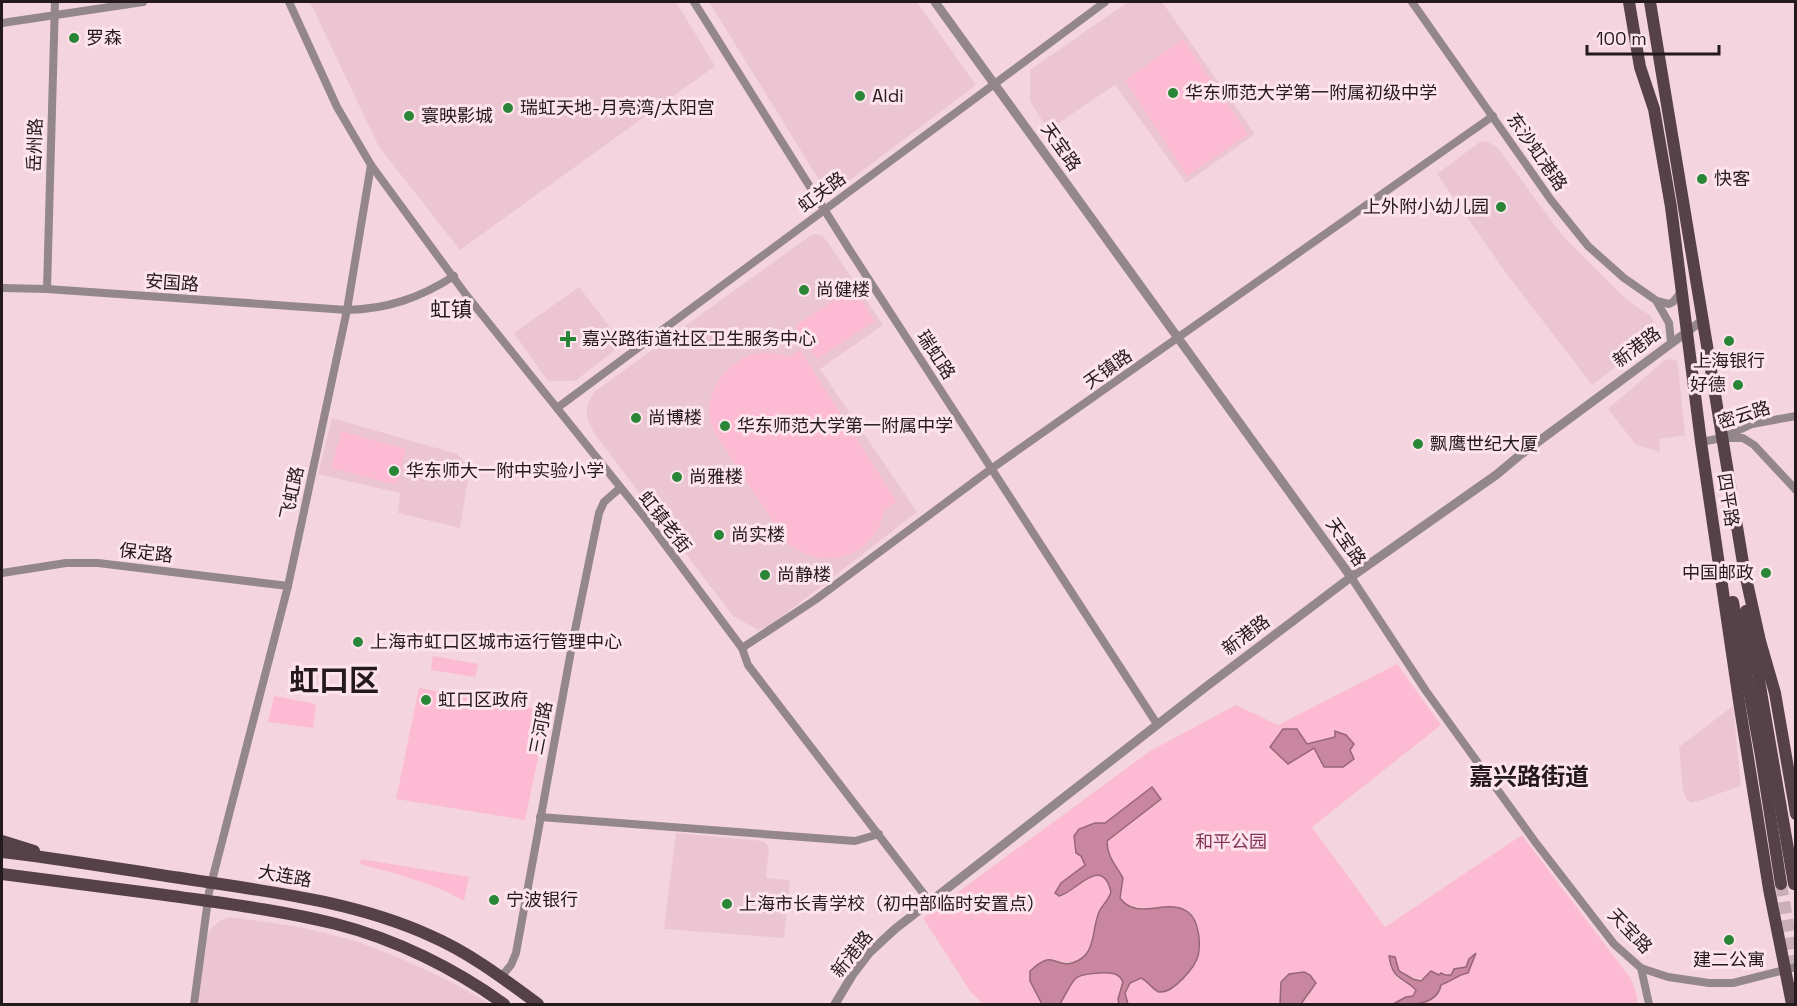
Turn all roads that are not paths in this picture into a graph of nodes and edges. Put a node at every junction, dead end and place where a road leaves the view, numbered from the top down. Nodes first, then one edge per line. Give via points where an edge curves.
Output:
1 (55, 2) edge
2 (143, 2) edge
3 (289, 2) edge
4 (694, 2) edge
5 (935, 2) edge
6 (1105, 2) edge
7 (1412, 2) edge
8 (1629, 2) edge
9 (1650, 2) edge
10 (54, 15) junction
11 (2, 23) edge
12 (995, 82) junction
13 (1493, 116) junction
14 (371, 165) junction
15 (824, 209) junction
16 (453, 276) junction
17 (2, 288) edge
18 (47, 289) junction
19 (1682, 291) junction
20 (1657, 301) junction
21 (344, 310) junction
22 (1703, 320) junction
23 (1688, 330) junction
24 (1179, 337) junction
25 (1671, 342) junction
26 (557, 408) junction
27 (1796, 417) edge
28 (1722, 438) junction
29 (1701, 442) junction
30 (991, 469) junction
31 (620, 488) junction
32 (1796, 490) edge
33 (1744, 569) junction
34 (2, 573) edge
35 (1351, 577) junction
36 (1722, 580) junction
37 (288, 586) junction
38 (742, 648) junction
39 (1157, 724) junction
40 (1796, 814) edge
41 (540, 817) junction
42 (879, 834) junction
43 (2, 841) edge
44 (2, 852) edge
45 (54, 860) junction
46 (2, 874) edge
47 (211, 883) junction
48 (1781, 884) tunnel mouth
49 (1794, 884) tunnel mouth
50 (208, 901) junction
51 (930, 902) junction
52 (1641, 968) junction
53 (1791, 968) edge
54 (501, 977) junction
55 (194, 1005) edge
56 (504, 1005) edge
57 (538, 1005) edge
58 (835, 1005) edge
59 (1649, 1005) edge
60 (1792, 1005) edge

1 - 10 street, 岳州路
2 - 10 street
3 - 14 street via 337,107
4 - 15 street, 瑞虹路
5 - 12 street, 天宝路
6 - 12 street, 虹关路
7 - 13 street, 东沙虹港路
8 - 19 main road, 四平路 via 1640,67 1654,109
9 - 22 main road, 四平路
10 - 11 street
10 - 18 street, 岳州路
12 - 15 street, 虹关路
12 - 24 street, 天宝路
13 - 20 street, 东沙虹港路 via 1581,238
13 - 24 street, 天镇路
14 - 16 street, 虹镇老街
14 - 21 street, 飞虹路
15 - 26 street, 虹关路
15 - 30 street, 瑞虹路
16 - 21 street, 安国路 via 401,303
16 - 26 street, 虹镇老街
17 - 18 street, 安国路
18 - 21 street, 安国路
19 - 20 street via 1673,302
19 - 23 main road, 四平路
20 - 25 street, 东沙虹港路 via 1669,323
21 - 37 street, 飞虹路
22 - 23 street, 新港路
22 - 28 main road, 四平路
23 - 25 street, 新港路
23 - 29 main road, 四平路
24 - 30 street, 天镇路
24 - 35 street, 天宝路
25 - 35 street, 新港路 via 1496,475
26 - 31 street, 虹镇老街
27 - 28 street, 密云路 via 1752,424
28 - 29 street, 密云路
28 - 32 street via 1743,438 1754,445
28 - 33 main road, 四平路
29 - 36 main road, 四平路
30 - 38 street, 天镇路 via 815,600
30 - 39 street, 瑞虹路
31 - 38 street, 虹镇老街
31 - 41 street, 三河路 via 604,502 599,513
33 - 40 main road, 四平路 via 1775,693
33 - 49 main road via 1750,641
34 - 37 street, 保定路 via 66,563 98,563
35 - 39 street, 新港路
35 - 52 street, 天宝路 via 1426,691 1536,843 1614,944
36 - 48 main road via 1733,605
36 - 53 main road, 四平路 via 1769,889
37 - 47 street, 飞虹路
38 - 42 street, 虹镇老街 via 748,665
39 - 51 street, 新港路
41 - 42 street via 855,841
41 - 54 street, 三河路 via 516,953
42 - 51 street, 虹镇老街
43 - 45 main road
44 - 45 main road, 大连路
45 - 47 main road, 大连路
46 - 50 main road, 大连路
47 - 50 street, 飞虹路
47 - 54 main road, 大连路 via 306,897 367,914 431,936
50 - 55 street, 飞虹路
50 - 56 main road, 大连路 via 336,924 391,942 446,969
51 - 58 street, 新港路 via 869,953
52 - 53 street, 天宝路 via 1709,984 1733,983
52 - 59 street
53 - 60 main road, 四平路
54 - 57 main road, 大连路

